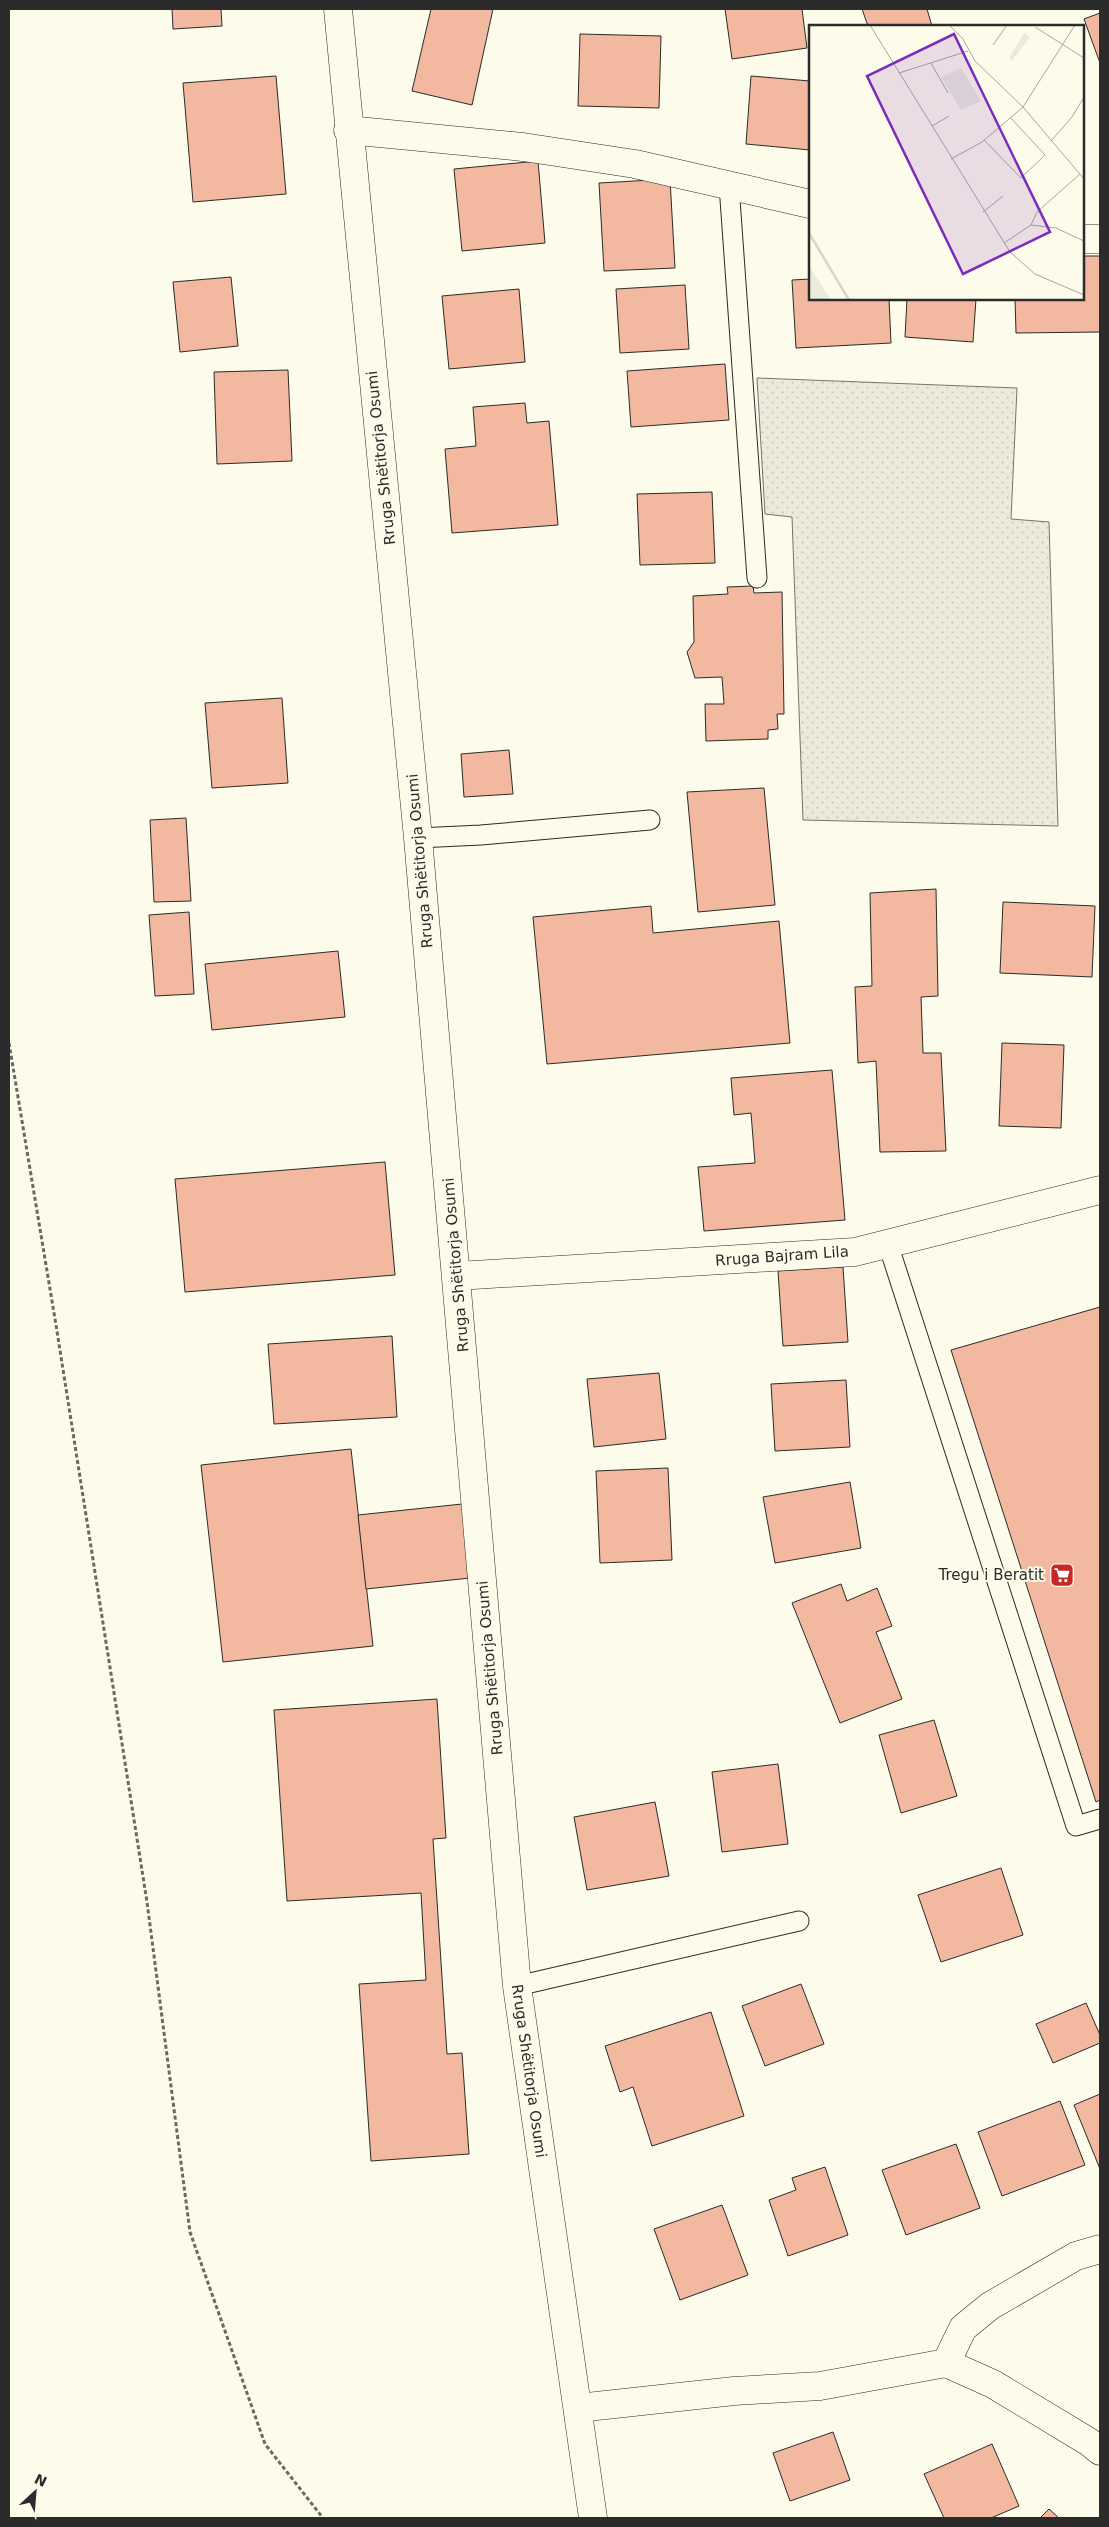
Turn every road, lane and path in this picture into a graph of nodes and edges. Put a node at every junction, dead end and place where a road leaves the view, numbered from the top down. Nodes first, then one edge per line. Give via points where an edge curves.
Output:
1 (338, 9) edge
2 (348, 130) junction
3 (729, 185) junction
4 (809, 204) edge
5 (1084, 239) edge
6 (1100, 240) edge
7 (757, 578) dead end
8 (650, 820) dead end
9 (418, 838) junction
10 (9, 1043) edge
11 (1100, 1190) edge
12 (888, 1244) junction
13 (457, 1276) junction
14 (1100, 1819) edge
15 (799, 1922) dead end
16 (517, 1986) junction
17 (1100, 2249) edge
18 (946, 2363) junction
19 (578, 2408) junction
20 (1100, 2451) edge
21 (323, 2518) edge
22 (593, 2518) edge

1 - 2 main road, Rruga Shëtitorja Osumi
2 - 3 main road via 581,156
2 - 9 main road, Rruga Shëtitorja Osumi
3 - 4 main road
3 - 7 lane
5 - 6 main road
8 - 9 lane
9 - 13 main road, Rruga Shëtitorja Osumi
10 - 21 path via 147,1902 190,2232 265,2444
11 - 12 main road, Rruga Bajram Lila
12 - 13 main road, Rruga Bajram Lila via 854,1252
12 - 14 lane via 1076,1826
13 - 16 main road, Rruga Shëtitorja Osumi
15 - 16 lane
16 - 19 main road, Rruga Shëtitorja Osumi
17 - 18 main road via 1076,2256 990,2306 963,2328
18 - 19 main road via 820,2386 734,2391
18 - 20 main road via 993,2384
19 - 22 main road, Rruga Shëtitorja Osumi

